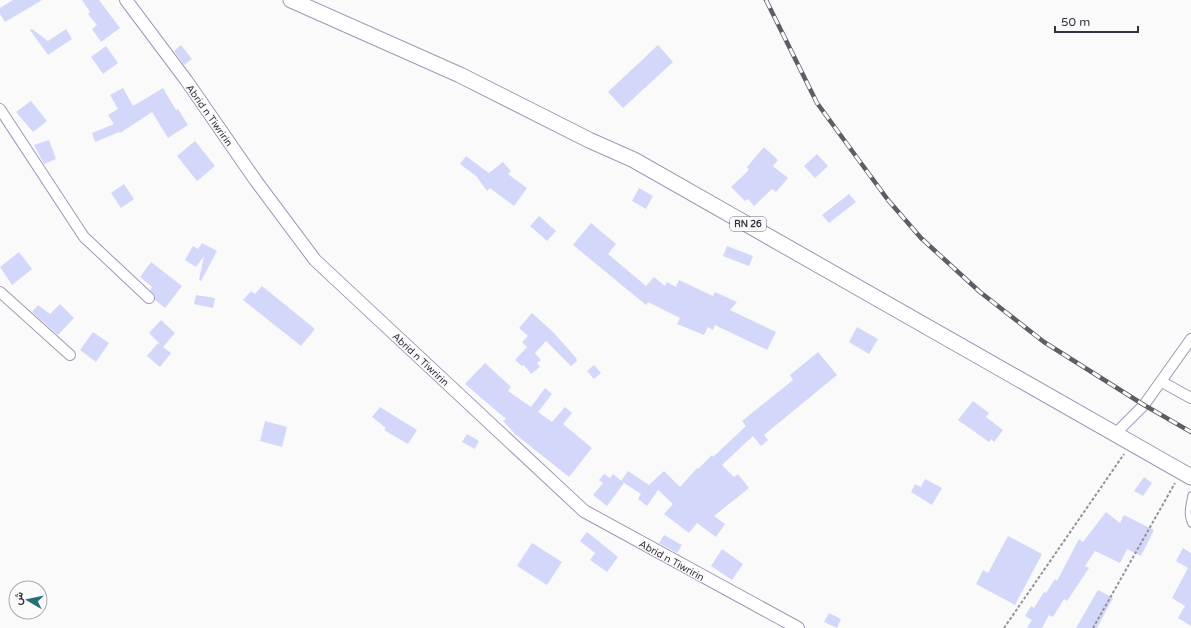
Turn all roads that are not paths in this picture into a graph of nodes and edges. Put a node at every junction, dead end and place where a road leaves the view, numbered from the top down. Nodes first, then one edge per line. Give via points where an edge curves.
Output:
1 (126, 0) edge
2 (291, 0) edge
3 (0, 109) edge
4 (0, 292) edge
5 (149, 298) dead end
6 (1191, 339) edge
7 (70, 355) dead end
8 (1162, 382) junction
9 (1191, 398) edge
10 (1115, 434) junction
11 (1186, 474) edge
12 (1191, 495) edge
13 (1191, 524) edge
14 (798, 628) edge

1 - 14 street, Abrid n Tiwririn via 320,266 584,511
2 - 10 main road, RN 26 via 460,75 634,160
3 - 5 street via 84,237
4 - 7 street
6 - 8 street
8 - 9 street
8 - 10 street via 1144,405
10 - 11 main road, RN 26
12 - 13 lane via 1188,519

